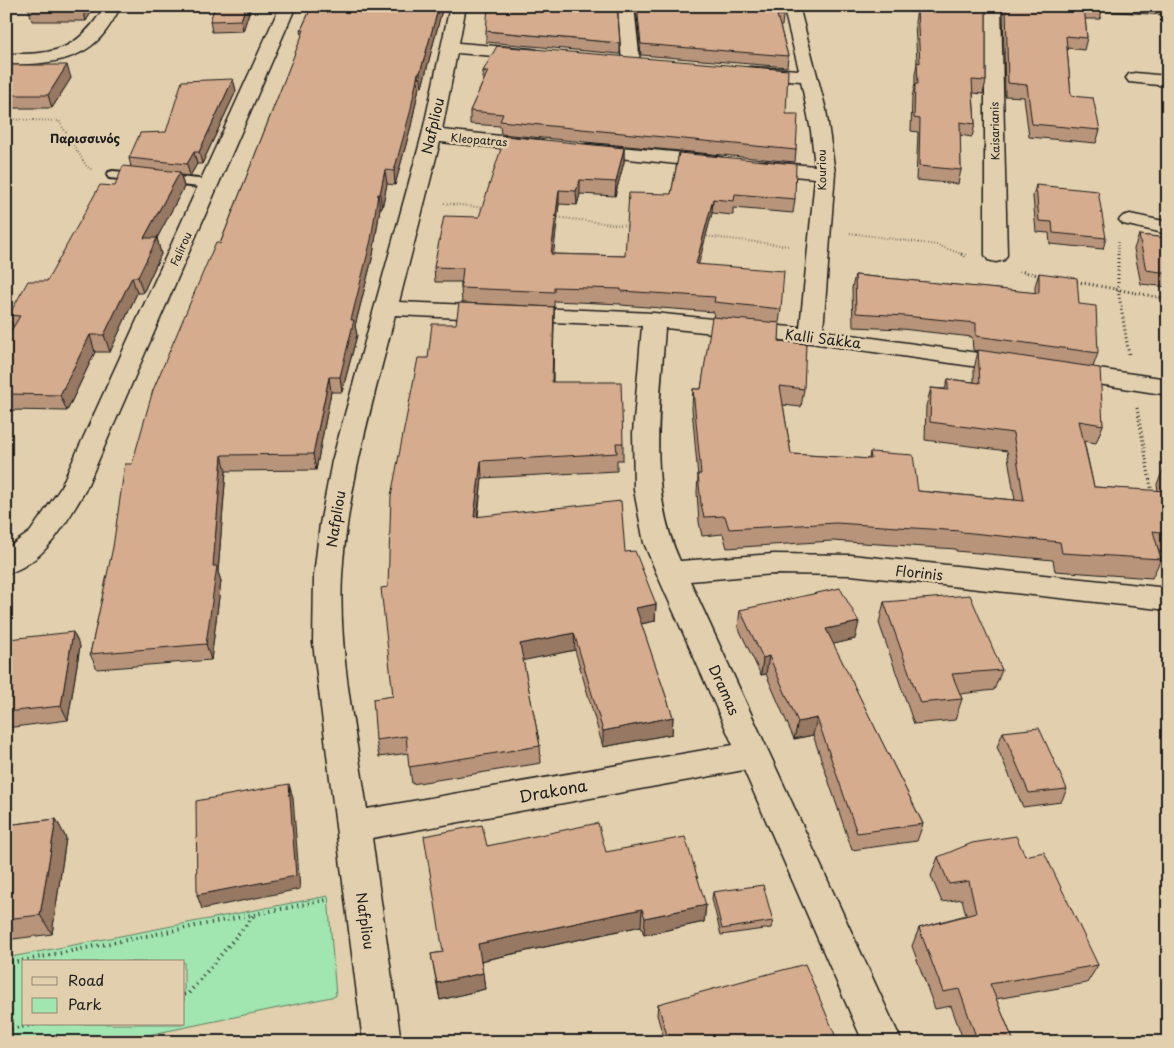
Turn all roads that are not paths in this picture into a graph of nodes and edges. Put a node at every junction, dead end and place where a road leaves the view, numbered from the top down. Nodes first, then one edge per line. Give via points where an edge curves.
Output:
1 (113, 6) edge
2 (288, 6) edge
3 (458, 6) edge
4 (626, 6) edge
5 (791, 6) edge
6 (993, 6) edge
7 (451, 48) junction
8 (546, 56) edge
9 (6, 59) edge
10 (612, 61) edge
11 (631, 63) junction
12 (651, 64) edge
13 (730, 70) edge
14 (809, 76) junction
15 (1135, 78) dead end
16 (1168, 81) edge
17 (432, 135) junction
18 (825, 173) junction
19 (113, 175) road end
20 (210, 184) junction
21 (1130, 220) road end
22 (1168, 228) edge
23 (996, 255) dead end
24 (385, 308) junction
25 (654, 320) junction
26 (811, 336) junction
27 (1168, 387) edge
28 (6, 564) edge
29 (670, 572) junction
30 (1168, 599) edge
31 (754, 755) junction
32 (352, 827) junction
33 (382, 1042) edge
34 (883, 1042) edge

1 - 9 street via 94,35 73,50 38,58
2 - 20 street, Falirou
3 - 7 street, Nafpliou
4 - 11 street
5 - 14 street, Kouriou
6 - 23 street, Kaisarianis
7 - 8 street
7 - 17 street, Nafpliou
10 - 11 street
11 - 12 street
13 - 14 street
14 - 18 street, Kouriou
15 - 16 street
17 - 18 street, Kleopatras
17 - 24 street, Nafpliou
18 - 26 street, Kouriou
19 - 20 lane
20 - 28 street, Falirou via 72,490 40,539
21 - 22 street
24 - 25 street, Kalli Sakka
24 - 32 street, Nafpliou via 346,461 328,576 328,643
25 - 26 street, Kalli Sakka
25 - 29 street, Dramas via 646,435 648,479 651,523
26 - 27 street, Kalli Sakka
29 - 30 street, Florinis via 774,564 842,565
29 - 31 street, Dramas
31 - 32 street, Drakona
31 - 34 street, Dramas
32 - 33 street, Nafpliou

